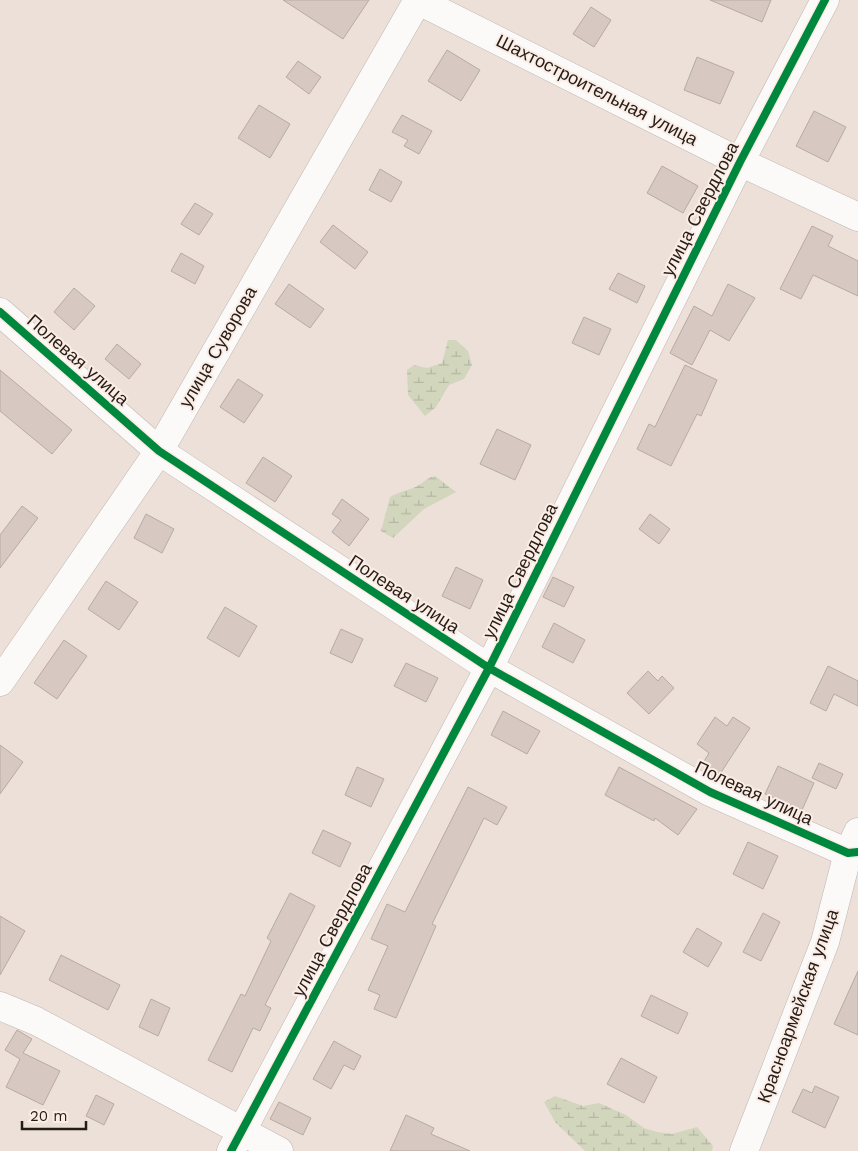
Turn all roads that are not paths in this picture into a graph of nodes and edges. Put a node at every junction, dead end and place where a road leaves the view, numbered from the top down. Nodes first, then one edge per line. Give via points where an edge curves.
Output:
1 (418, 0) edge
2 (825, 0) edge
3 (740, 162) junction
4 (858, 218) edge
5 (0, 312) edge
6 (159, 451) junction
7 (489, 668) junction
8 (0, 682) edge
9 (855, 846) edge
10 (0, 1006) edge
11 (236, 1141) edge
12 (279, 1151) edge
13 (744, 1151) edge

1 - 3 street, Шахтостроительная улица
1 - 6 street, улица Суворова
2 - 3 street, улица Свердлова
3 - 4 street, Шахтостроительная улица
3 - 7 street, улица Свердлова
5 - 6 street, Полевая улица
6 - 7 street, Полевая улица
6 - 8 street, улица Суворова
7 - 9 street, Полевая улица via 710,792
7 - 11 street, улица Свердлова
9 - 13 street, Красноармейская улица via 825,942
10 - 11 street via 36,1021
11 - 12 street

